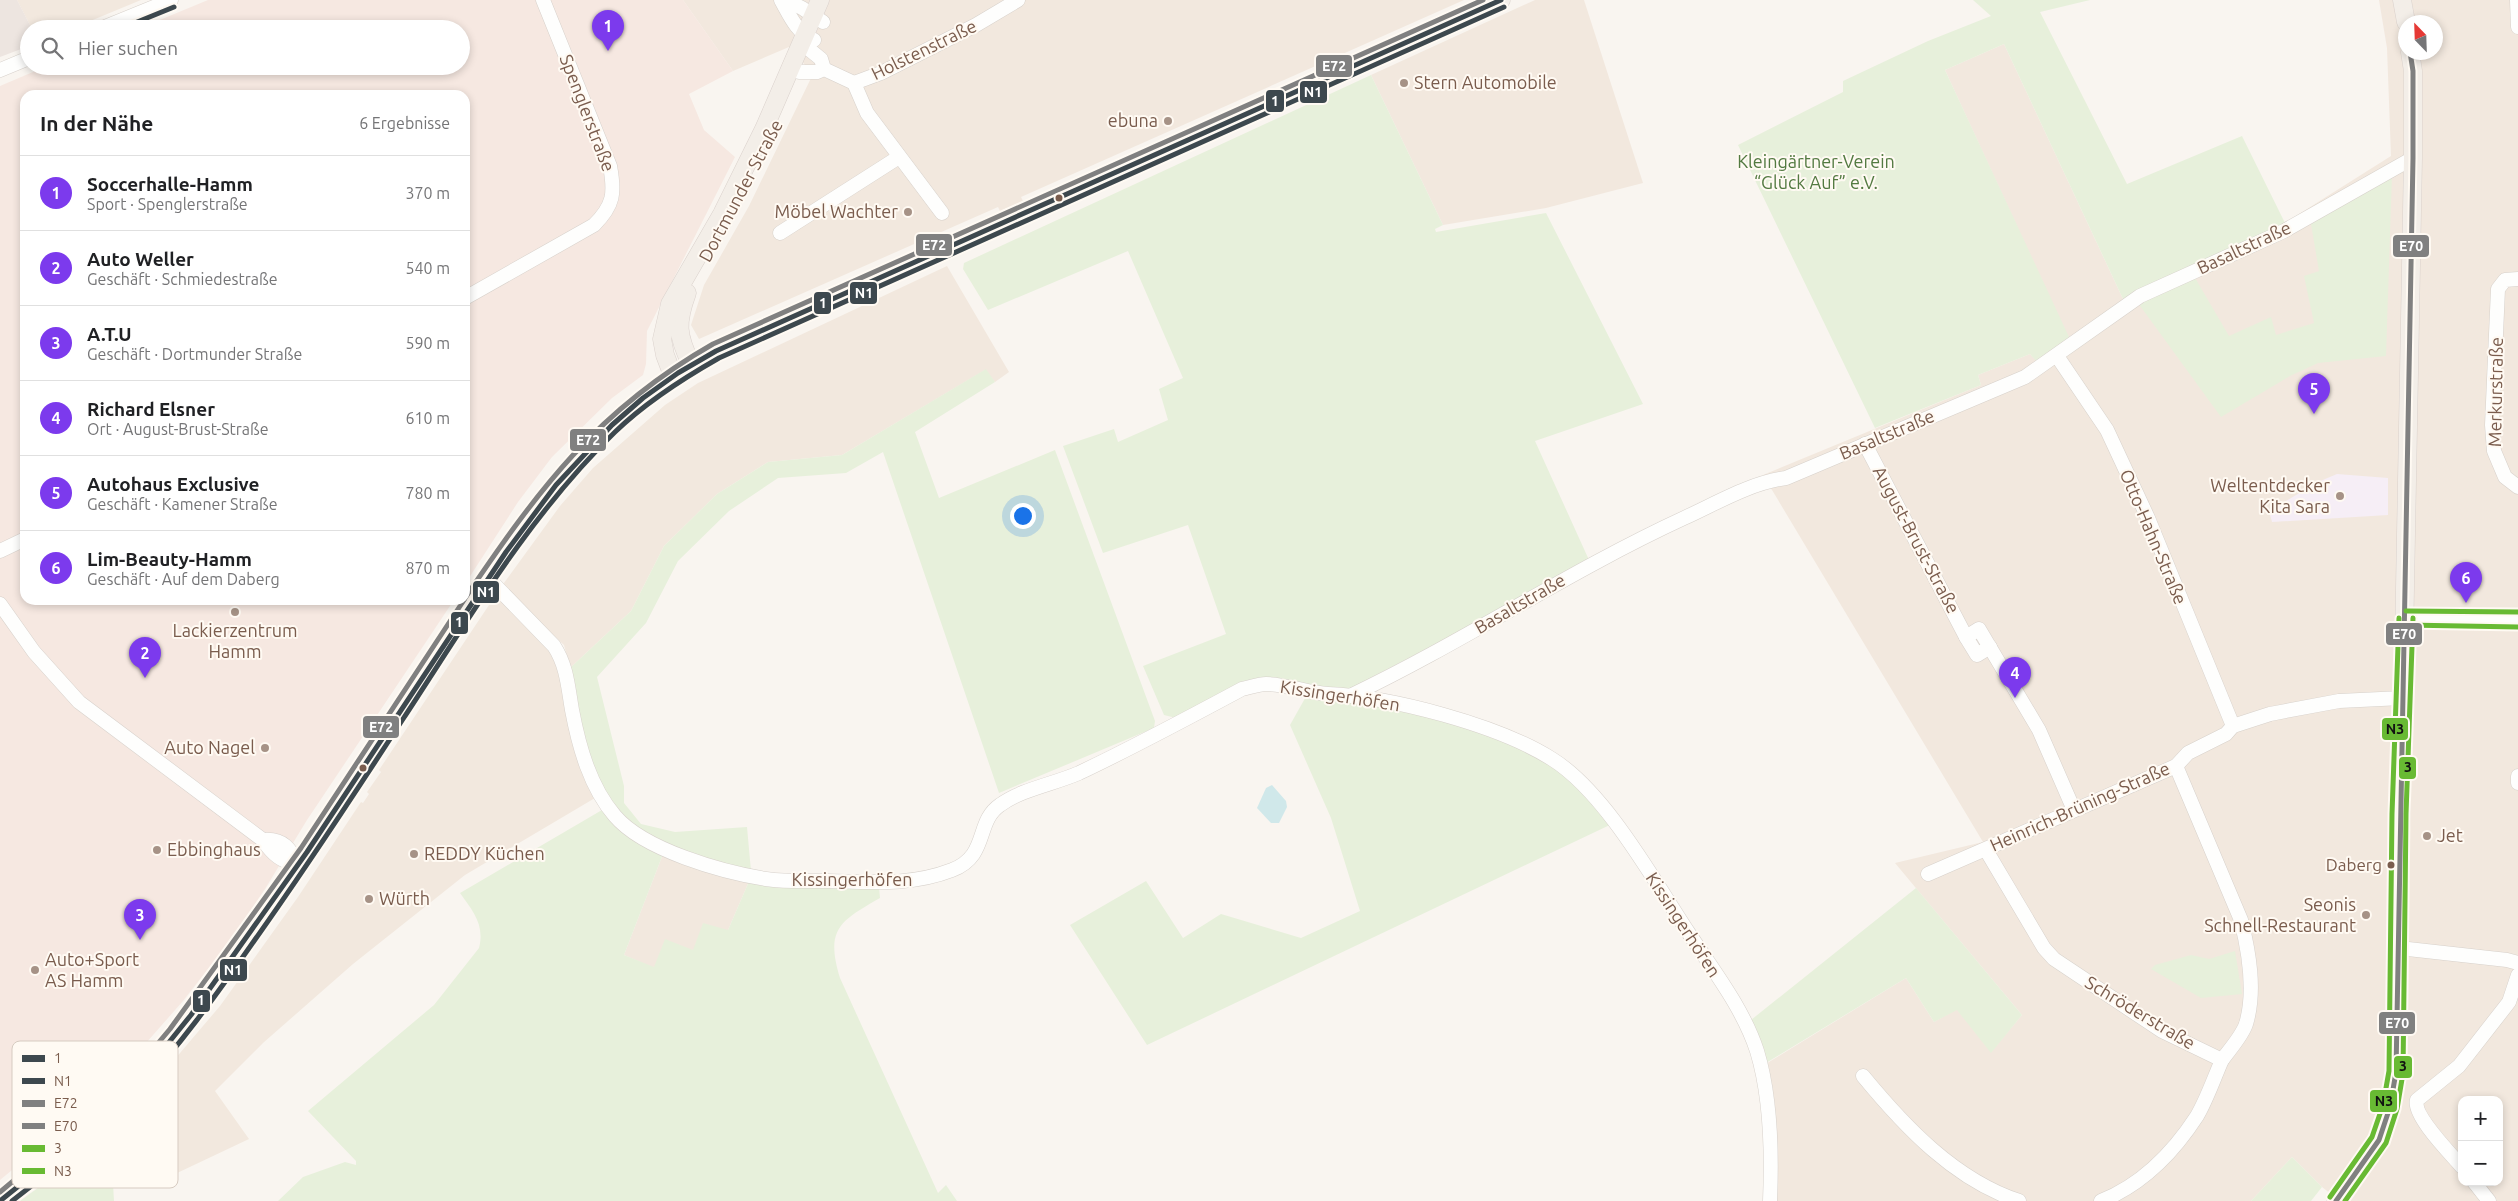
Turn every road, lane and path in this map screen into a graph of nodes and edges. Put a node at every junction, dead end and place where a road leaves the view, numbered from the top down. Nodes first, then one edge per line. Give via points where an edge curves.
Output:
1 (171, 0) edge
2 (543, 0) edge
3 (783, 0) edge
4 (832, 0) edge
5 (1018, 0) edge
6 (1501, 0) edge
7 (2402, 0) edge
8 (2517, 0) edge
9 (819, 13) edge
10 (2405, 15) edge
11 (122, 20) edge
12 (2518, 27) edge
13 (809, 42) junction
14 (2411, 60) edge
15 (20, 62) edge
16 (824, 69) junction
17 (0, 70) edge
18 (799, 72) junction
19 (854, 83) junction
20 (899, 157) junction
21 (2413, 158) junction
22 (942, 213) dead end
23 (780, 233) dead end
24 (2518, 279) edge
25 (470, 295) edge
26 (2057, 356) junction
27 (691, 364) junction
28 (673, 376) junction
29 (1865, 444) junction
30 (2518, 487) edge
31 (20, 541) edge
32 (0, 551) edge
33 (488, 578) junction
34 (0, 604) edge
35 (2406, 618) junction
36 (2518, 620) edge
37 (1352, 695) junction
38 (2402, 698) junction
39 (2233, 726) junction
40 (2176, 766) junction
41 (2518, 776) edge
42 (2518, 783) edge
43 (2074, 810) junction
44 (1986, 850) junction
45 (298, 866) junction
46 (1928, 874) dead end
47 (2399, 948) junction
48 (2518, 963) edge
49 (2518, 975) edge
50 (171, 1041) edge
51 (2222, 1060) junction
52 (1863, 1076) dead end
53 (2458, 1162) edge
54 (2477, 1186) edge
55 (15, 1188) edge
56 (0, 1200) edge
57 (1770, 1201) edge
58 (2019, 1201) edge
59 (2100, 1201) edge
60 (2336, 1201) edge
61 (2490, 1201) edge

1 - 11 street
2 - 25 street, Spenglerstraße via 610,166 614,190 604,215 584,232
3 - 9 street
3 - 13 street
4 - 9 main road, Dortmunder Straße
5 - 19 street, Holstenstraße via 890,69
6 - 27 main road
7 - 10 main road
8 - 12 street
9 - 13 main road, Dortmunder Straße
13 - 16 street
13 - 18 main road, Dortmunder Straße
13 - 28 main road, Dortmunder Straße via 773,104 722,214 670,304 662,338
14 - 21 main road
15 - 17 street
16 - 18 street
16 - 19 street
18 - 27 main road, Dortmunder Straße via 740,198 687,293 678,330
19 - 20 street via 866,113
20 - 22 street
20 - 23 street
21 - 26 street, Basaltstraße via 2284,231 2140,296
21 - 35 main road
24 - 30 street, Merkurstraße via 2505,280 2498,289 2493,445 2505,476
26 - 29 street, Basaltstraße via 2025,377
26 - 39 street, Otto-Hahn-Straße via 2111,439 2148,518
27 - 28 main road
28 - 33 main road via 635,403 581,454 546,494
29 - 37 street, Basaltstraße via 1786,478 1764,481 1663,528
29 - 43 street, August-Brust-Straße via 1966,637 1979,628 2039,730
31 - 32 street
33 - 37 street, Kissingerhöfen via 554,646 562,659 579,742 597,788 617,818 628,829 665,849 767,879 892,884 922,880 954,870 976,851 990,815 1010,798 1077,774 1242,689 1266,684 1308,693
33 - 45 main road
34 - 45 street via 34,652 79,702 263,840 282,842 292,850
35 - 36 street
35 - 38 main road
37 - 57 street, Kissingerhöfen via 1456,720 1509,737 1552,759 1594,797 1627,840 1719,980 1751,1036 1766,1091
38 - 39 street, Heinrich-Brüning-Straße via 2310,705
38 - 47 main road
39 - 40 street, Heinrich-Brüning-Straße via 2226,734 2188,753
40 - 43 street, Heinrich-Brüning-Straße
40 - 51 street via 2241,920 2248,945 2251,997 2246,1026
41 - 42 street
43 - 44 street, Heinrich-Brüning-Straße
44 - 46 street, Heinrich-Brüning-Straße
44 - 51 street, Schröderstraße via 2044,948 2054,959 2162,1031
45 - 50 main road
47 - 48 street
47 - 60 main road via 2396,1072 2390,1107 2379,1140
49 - 53 street via 2509,1002 2459,1066 2415,1104 2419,1115
51 - 59 street via 2197,1115 2160,1164 2115,1195
52 - 58 street via 1918,1138 1985,1185
54 - 61 street
55 - 56 main road

